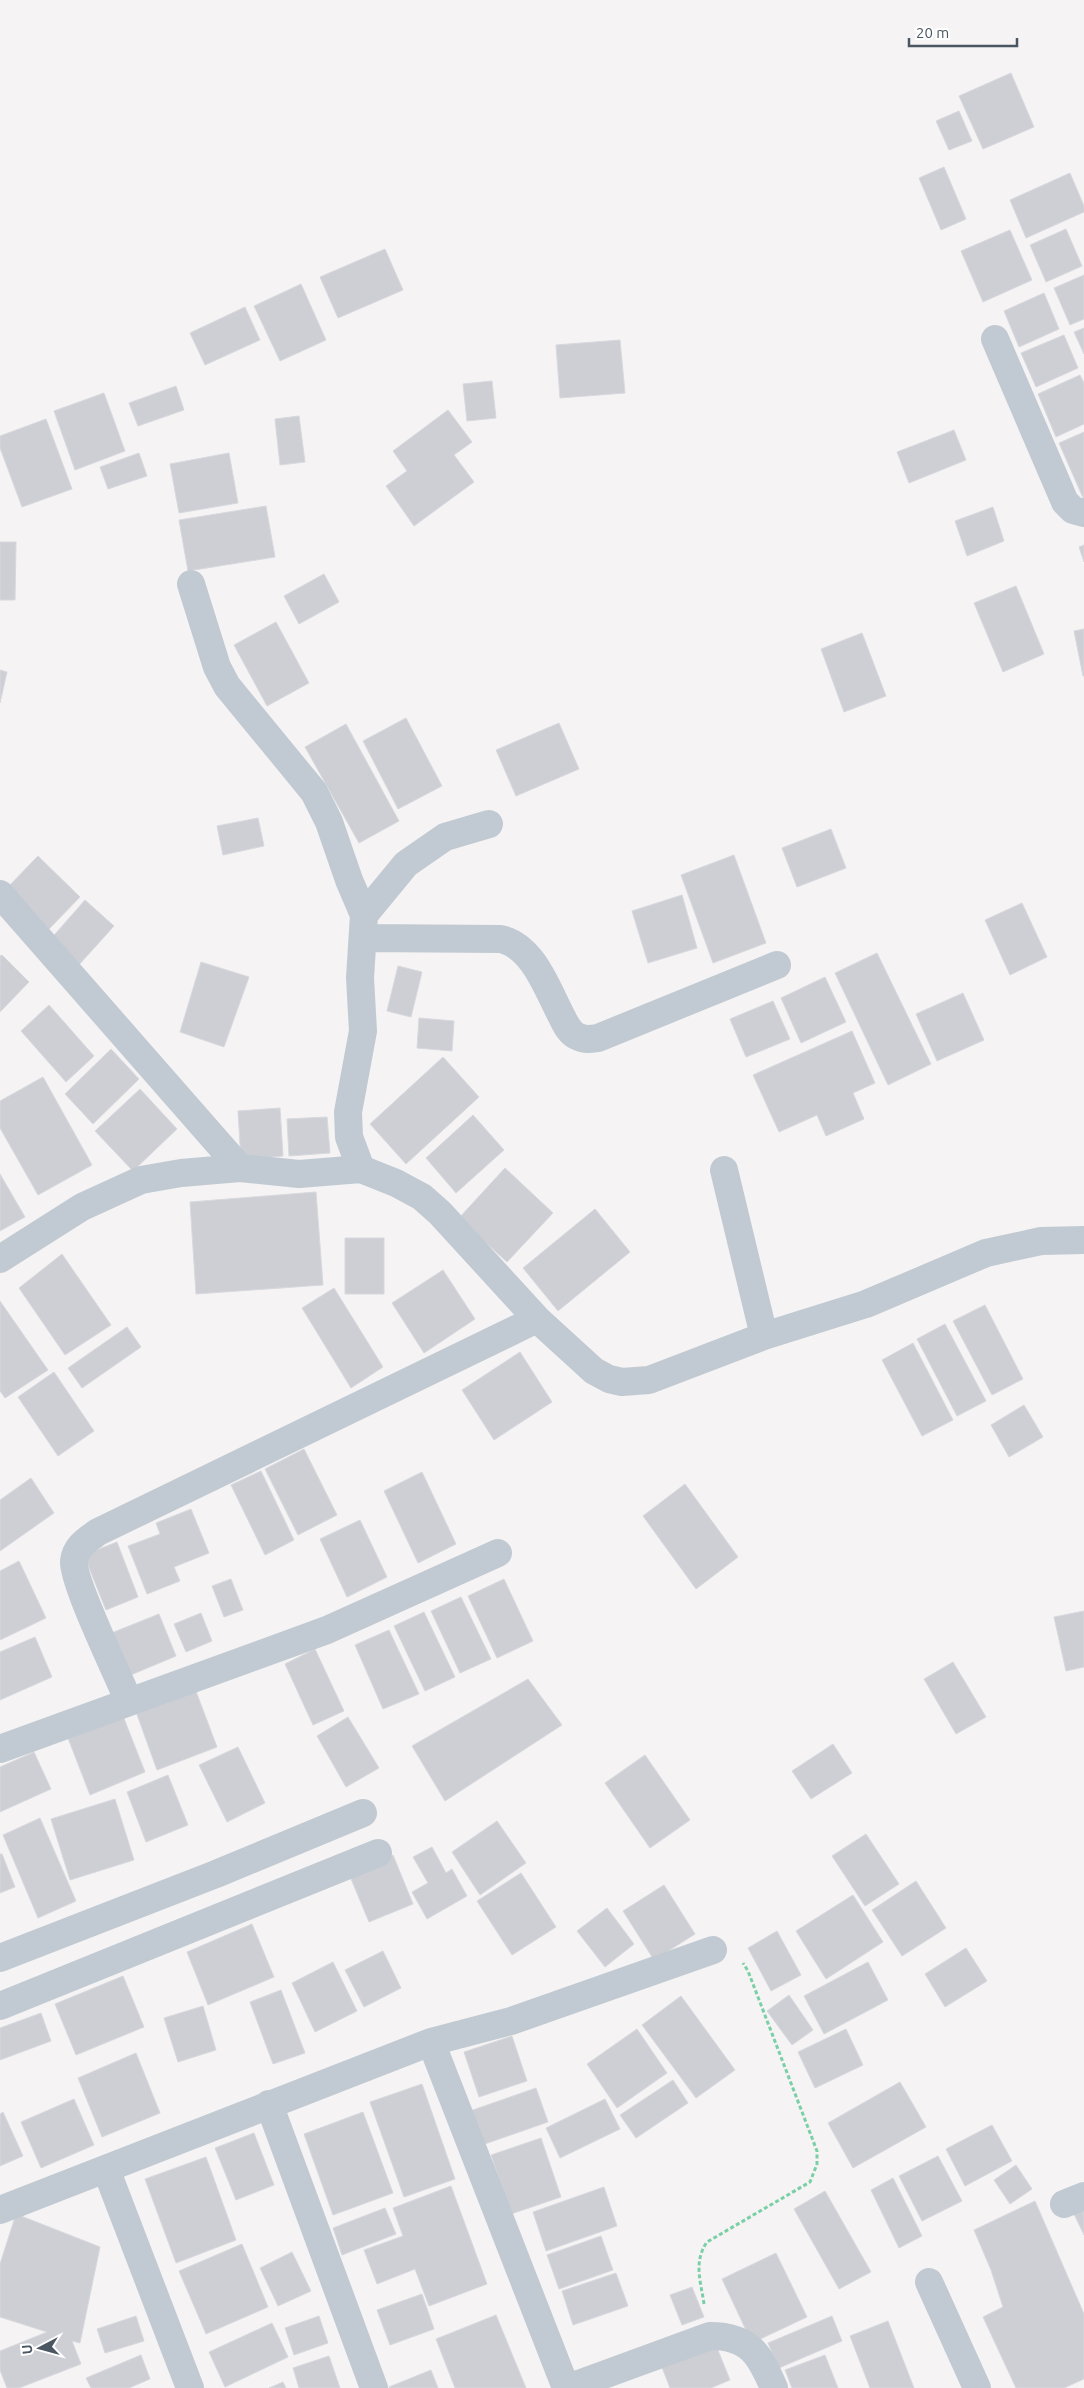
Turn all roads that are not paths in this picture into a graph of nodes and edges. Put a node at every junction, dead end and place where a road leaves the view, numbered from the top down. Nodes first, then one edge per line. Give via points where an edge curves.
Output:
1 (994, 339) dead end
2 (1084, 513) edge
3 (191, 584) dead end
4 (489, 824) dead end
5 (0, 894) edge
6 (364, 926) junction
7 (777, 965) dead end
8 (240, 1168) junction
9 (360, 1169) junction
10 (724, 1170) dead end
11 (1084, 1240) edge
12 (0, 1259) edge
13 (537, 1319) junction
14 (764, 1336) junction
15 (498, 1553) dead end
16 (129, 1702) junction
17 (0, 1749) edge
18 (363, 1813) dead end
19 (378, 1853) dead end
20 (153, 1899) junction
21 (171, 1939) junction
22 (713, 1950) road end
23 (0, 1958) edge
24 (0, 2006) edge
25 (431, 2042) junction
26 (269, 2104) junction
27 (106, 2169) junction
28 (0, 2210) edge
29 (929, 2282) dead end
30 (190, 2388) edge
31 (374, 2388) edge
32 (567, 2388) edge
33 (774, 2388) edge
34 (977, 2388) edge

1 - 2 street via 1065,502 1072,510
3 - 6 street via 217,667 227,686 314,792 329,822
4 - 6 street via 445,837 406,864
5 - 8 street
6 - 7 street via 501,939 520,947 530,958 568,1028 578,1037 587,1039 598,1038
6 - 9 street via 360,978 363,1030 348,1112 349,1137
8 - 9 street via 299,1174
8 - 12 street via 142,1180 82,1208
9 - 13 street via 396,1183 440,1213
10 - 14 street
11 - 14 street via 1040,1242 986,1253 866,1304
13 - 14 street via 594,1370 622,1382 649,1380
13 - 16 street via 82,1542 74,1562 79,1584
15 - 16 street via 327,1630
16 - 17 street
18 - 20 street
19 - 21 street
20 - 21 street
20 - 23 street
21 - 24 street
22 - 25 street via 511,2021
25 - 26 street
25 - 32 street
26 - 27 street
26 - 31 street
27 - 28 street
27 - 30 street
29 - 34 street
32 - 33 street via 710,2336 729,2338 750,2346 762,2361

